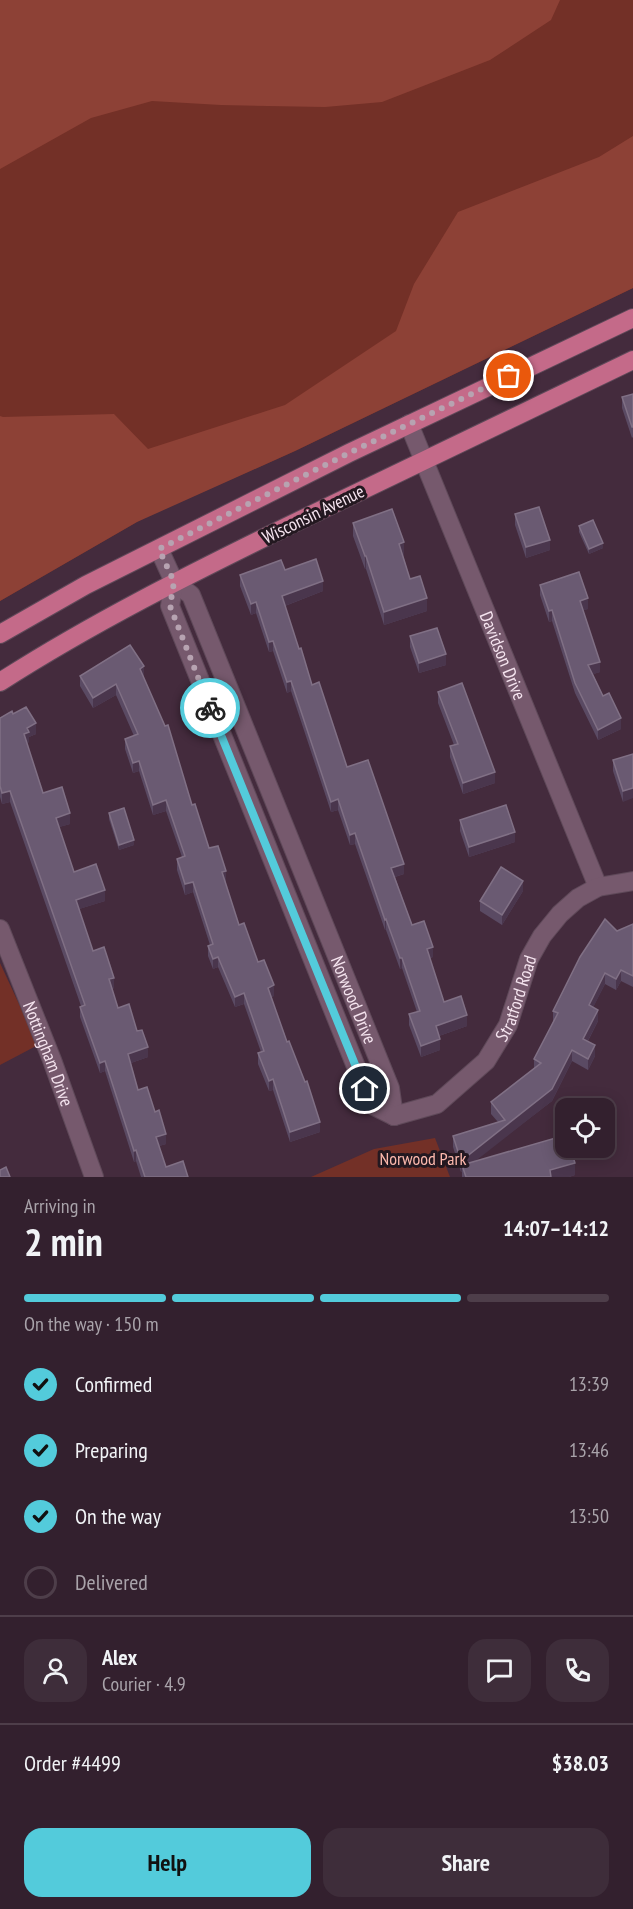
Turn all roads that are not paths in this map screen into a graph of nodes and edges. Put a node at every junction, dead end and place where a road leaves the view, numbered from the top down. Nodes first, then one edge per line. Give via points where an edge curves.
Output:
1 (633, 318) edge
2 (633, 360) edge
3 (409, 424) junction
4 (423, 460) junction
5 (159, 549) junction
6 (174, 582) junction
7 (0, 634) edge
8 (0, 682) edge
9 (259, 765) junction
10 (236, 774) junction
11 (633, 881) edge
12 (598, 887) junction
13 (325, 927) junction
14 (0, 929) edge
15 (303, 937) junction
16 (394, 1116) junction
17 (94, 1177) edge

1 - 3 main road, Wisconsin Avenue
2 - 4 main road, Wisconsin Avenue
3 - 4 street, Davidson Drive
3 - 5 main road, Wisconsin Avenue
4 - 6 main road, Wisconsin Avenue
4 - 12 street, Davidson Drive
5 - 6 street, Norwood Drive
5 - 7 main road, Wisconsin Avenue
6 - 8 main road, Wisconsin Avenue
6 - 9 street, Norwood Drive via 190,595
6 - 10 street, Norwood Drive via 170,606
9 - 10 street
9 - 13 street, Norwood Drive
10 - 15 street, Norwood Drive
11 - 12 street, Stratford Road
12 - 16 street, Stratford Road via 578,898 542,936 530,959 508,1025 486,1061 437,1104
13 - 15 street
13 - 16 street, Norwood Drive via 390,1088
14 - 17 street, Nottingham Drive
15 - 16 street, Norwood Drive via 365,1089 374,1106

